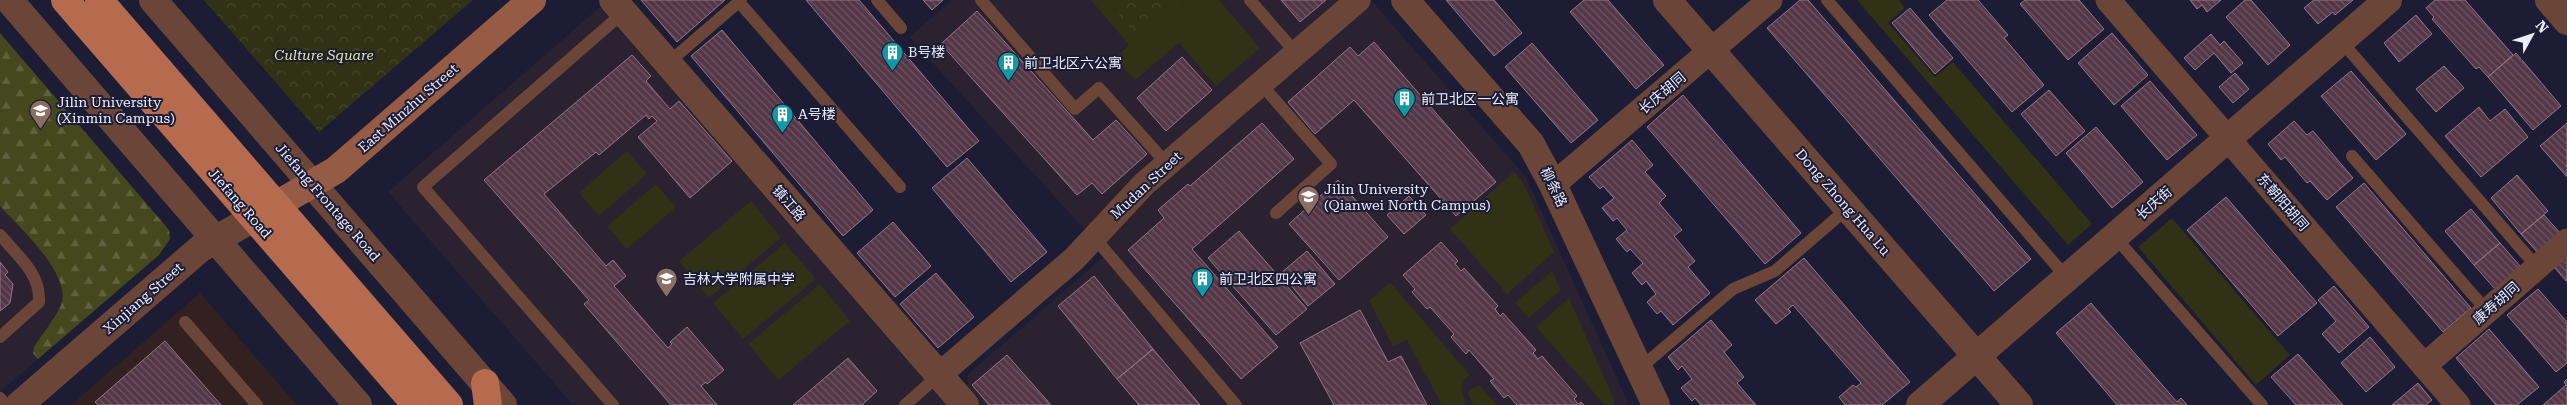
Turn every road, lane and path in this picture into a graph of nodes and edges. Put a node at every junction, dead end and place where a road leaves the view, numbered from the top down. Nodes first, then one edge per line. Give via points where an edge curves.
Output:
1 (9, 0) edge
2 (65, 0) edge
3 (100, 0) edge
4 (153, 0) edge
5 (532, 0) edge
6 (877, 0) edge
7 (981, 0) edge
8 (1250, 0) edge
9 (1358, 0) edge
10 (1405, 0) edge
11 (1667, 0) edge
12 (1770, 0) edge
13 (1827, 0) edge
14 (2108, 0) edge
15 (2388, 0) edge
16 (2549, 0) edge
17 (740, 1) edge
18 (618, 6) edge
19 (2567, 21) edge
20 (901, 28) dead end
21 (2341, 41) junction
22 (1711, 51) junction
23 (1296, 53) junction
24 (668, 63) junction
25 (1261, 84) junction
26 (2228, 139) junction
27 (2352, 156) dead end
28 (1167, 164) junction
29 (312, 184) junction
30 (1554, 185) junction
31 (900, 187) dead end
32 (1848, 208) junction
33 (265, 211) junction
34 (1276, 213) dead end
35 (0, 235) edge
36 (2115, 236) junction
37 (1094, 238) junction
38 (215, 240) junction
39 (2567, 241) edge
40 (2537, 267) junction
41 (2067, 278) junction
42 (2487, 311) junction
43 (185, 322) dead end
44 (0, 337) edge
45 (1977, 356) junction
46 (2424, 366) junction
47 (1639, 369) junction
48 (939, 375) junction
49 (486, 394) edge
50 (0, 398) edge
51 (6, 405) edge
52 (19, 405) edge
53 (257, 405) edge
54 (358, 405) edge
55 (416, 405) edge
56 (449, 405) edge
57 (503, 405) edge
58 (613, 405) edge
59 (905, 405) edge
60 (965, 405) edge
61 (1236, 405) edge
62 (1656, 405) edge
63 (1920, 405) edge
64 (2019, 405) edge
65 (2262, 405) edge
66 (2458, 405) edge

1 - 38 street
2 - 33 main road, Jiefang Road
3 - 33 main road, Jiefang Road
4 - 29 street, Jiefang Frontage Road
5 - 29 main road, East Minzhu Street via 403,114 336,170
6 - 20 lane
7 - 28 lane via 1075,109 1099,88
8 - 23 lane
9 - 23 street, Mudan Street
10 - 30 street, 柳条路 via 1531,144
11 - 22 street, Dong Zhong Hua Lu
12 - 22 street, 长庆胡同
13 - 41 lane
14 - 26 street, 东朝阳胡同
15 - 21 street, 长庆街
16 - 19 street
17 - 24 lane
17 - 31 lane
18 - 24 street, 镇江路
18 - 58 lane via 423,187
21 - 26 street, 长庆街
21 - 40 lane
22 - 30 street, 长庆胡同
22 - 32 street, Dong Zhong Hua Lu
23 - 25 street, Mudan Street
24 - 48 street, 镇江路
25 - 28 street, Mudan Street
25 - 34 lane via 1331,164
26 - 36 street, 长庆街
26 - 46 street, 东朝阳胡同
27 - 42 lane
28 - 37 street, Mudan Street
29 - 33 main road, East Minzhu Street
29 - 49 street, Jiefang Frontage Road
30 - 47 street, 柳条路
32 - 45 street, Dong Zhong Hua Lu
32 - 47 lane via 1774,271 1733,289
33 - 38 street, Xinjiang Street
33 - 55 main road, Jiefang Road
33 - 56 main road, Jiefang Road
35 - 44 lane via 34,276 40,290 39,302
36 - 41 street, 长庆街
36 - 65 lane
37 - 48 street, Mudan Street
37 - 61 lane
38 - 52 street, Xinjiang Street via 201,248
38 - 54 street
39 - 40 street, 康寿胡同
40 - 42 street, 康寿胡同
41 - 45 street, 长庆街
42 - 46 street, 康寿胡同
43 - 53 lane
45 - 63 street, 长庆街
45 - 64 street, Dong Zhong Hua Lu
46 - 66 street, 东朝阳胡同
47 - 62 street, 柳条路
48 - 59 lane
48 - 60 street, 镇江路
49 - 57 street, Jiefang Frontage Road
50 - 51 lane

